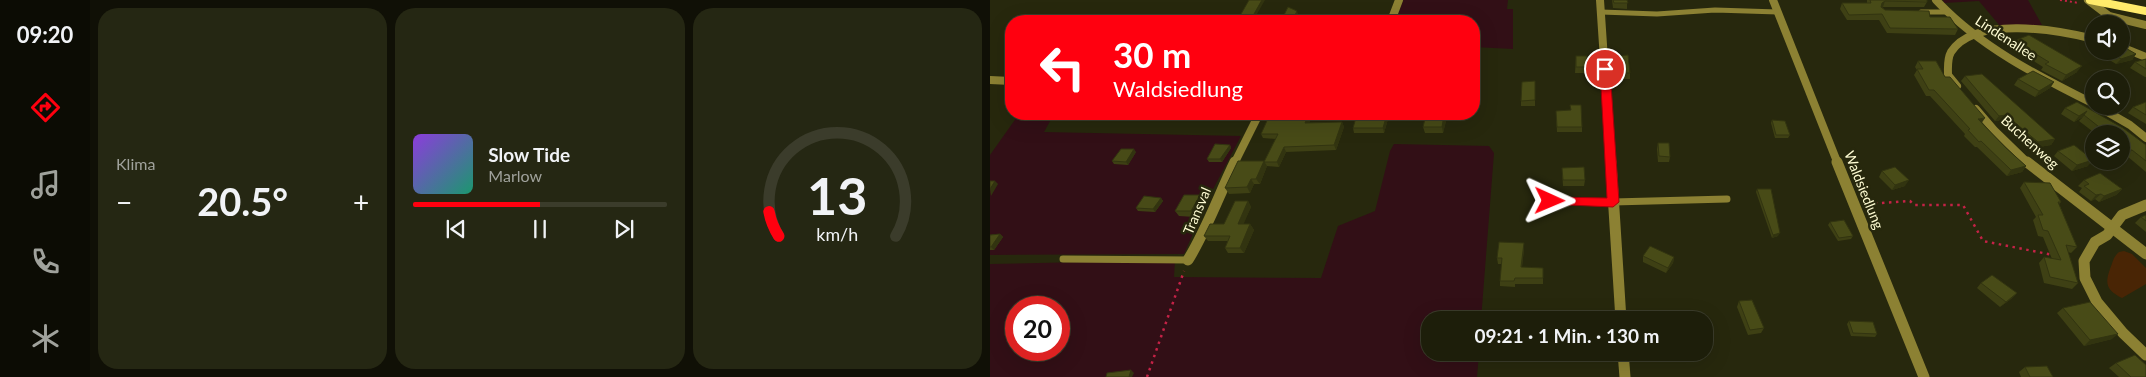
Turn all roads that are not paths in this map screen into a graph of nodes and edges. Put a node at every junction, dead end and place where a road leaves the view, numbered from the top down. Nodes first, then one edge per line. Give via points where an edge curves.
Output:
1 (1399, 0) edge
2 (1600, 0) edge
3 (1773, 0) edge
4 (1936, 0) edge
5 (2089, 0) edge
6 (1601, 12) junction
7 (1778, 12) junction
8 (1918, 12) edge
9 (1948, 12) junction
10 (2146, 12) edge
11 (1394, 15) edge
12 (2146, 25) edge
13 (1975, 35) junction
14 (2085, 37) edge
15 (2130, 50) edge
16 (2146, 56) edge
17 (990, 80) edge
18 (1005, 81) edge
19 (2085, 99) edge
20 (2113, 115) edge
21 (1256, 120) edge
22 (2146, 138) edge
23 (1727, 199) dead end
24 (1550, 201) dead end
25 (1613, 202) junction
26 (2146, 205) edge
27 (2114, 227) junction
28 (2146, 254) edge
29 (1063, 259) dead end
30 (1188, 260) joint
31 (1620, 311) edge
32 (2146, 356) edge
33 (1623, 361) edge
34 (1624, 377) edge
35 (1924, 377) edge

1 - 11 street
2 - 6 street
3 - 7 street, Waldsiedlung
4 - 9 street, Lindenallee
5 - 10 street
5 - 12 street via 2102,14
6 - 7 lane
6 - 25 street
7 - 35 street, Waldsiedlung
8 - 9 lane
9 - 13 street, Lindenallee
13 - 14 street via 2025,28
13 - 19 street, Lindenallee
13 - 27 street, Buchenweg via 1960,42 1950,53 1948,75 1984,121 2018,154
15 - 16 street
17 - 18 street
20 - 22 street
21 - 30 street, Transval via 1216,200 1204,234
23 - 25 lane
24 - 25 lane
25 - 31 street
26 - 27 street via 2122,215
27 - 28 street, Buchenweg
27 - 32 street via 2095,242 2084,261 2085,278 2097,302
29 - 30 lane
33 - 34 street

